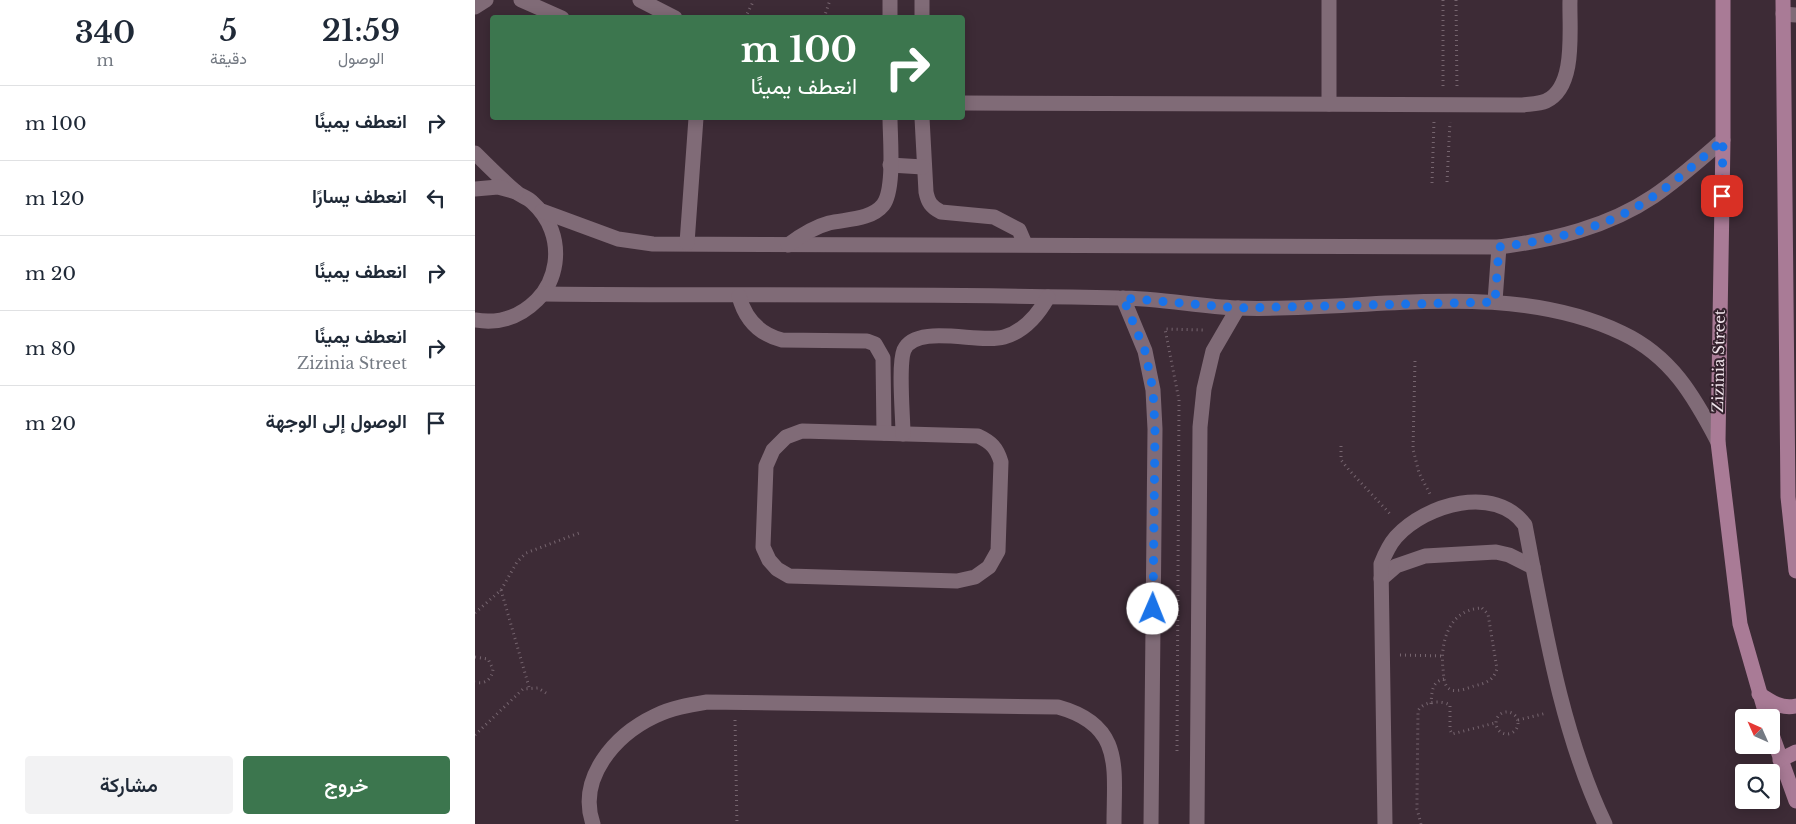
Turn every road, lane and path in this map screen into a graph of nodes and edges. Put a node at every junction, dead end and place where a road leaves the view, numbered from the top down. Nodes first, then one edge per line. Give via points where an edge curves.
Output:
1 (486, 0) edge
2 (521, 0) edge
3 (639, 0) edge
4 (754, 0) edge
5 (830, 0) edge
6 (890, 0) edge
7 (922, 0) edge
8 (1329, 0) edge
9 (1443, 0) edge
10 (1456, 0) edge
11 (1570, 0) edge
12 (1723, 0) edge
13 (475, 7) edge
14 (1787, 10) edge
15 (555, 15) edge
16 (669, 15) edge
17 (746, 15) edge
18 (825, 15) edge
19 (890, 15) edge
20 (922, 15) edge
21 (965, 103) edge
22 (1329, 104) junction
23 (1447, 104) junction
24 (696, 120) edge
25 (890, 120) edge
26 (922, 120) edge
27 (1723, 140) junction
28 (475, 153) edge
29 (890, 165) junction
30 (923, 167) junction
31 (1447, 182) dead end
32 (1432, 183) dead end
33 (475, 189) edge
34 (517, 193) junction
35 (542, 212) junction
36 (687, 243) junction
37 (1025, 244) junction
38 (789, 245) junction
39 (1499, 247) junction
40 (543, 294) junction
41 (739, 296) junction
42 (1048, 297) junction
43 (1123, 298) junction
44 (1495, 302) junction
45 (1238, 308) junction
46 (479, 324) edge
47 (1415, 361) dead end
48 (883, 433) junction
49 (903, 434) junction
50 (1718, 442) junction
51 (1341, 446) dead end
52 (1436, 510) junction
53 (1405, 529) junction
54 (579, 533) dead end
55 (1533, 567) junction
56 (1796, 571) edge
57 (1381, 579) junction
58 (501, 590) junction
59 (475, 613) edge
60 (1382, 656) junction
61 (1442, 656) junction
62 (475, 657) edge
63 (1444, 680) junction
64 (475, 682) edge
65 (529, 687) junction
66 (1153, 689) junction
67 (1198, 690) junction
68 (547, 694) dead end
69 (1759, 694) junction
70 (734, 702) junction
71 (1431, 704) junction
72 (1796, 706) edge
73 (1564, 708) junction
74 (1764, 709) edge
75 (1518, 720) junction
76 (1495, 723) junction
77 (475, 735) edge
78 (1796, 752) edge
79 (1778, 754) edge
80 (1780, 760) junction
81 (1796, 801) edge
82 (1421, 823) edge
83 (593, 824) edge
84 (737, 824) edge
85 (1114, 824) edge
86 (1151, 824) edge
87 (1197, 824) edge
88 (1385, 824) edge
89 (1415, 824) edge
90 (1605, 824) edge

1 - 13 street
2 - 15 street
3 - 16 street
4 - 17 path
5 - 18 path
6 - 19 street
7 - 20 street
8 - 22 street
9 - 23 path
10 - 23 path
11 - 23 street via 1568,70 1560,90 1546,101 1523,105
12 - 27 main road, Zizinia Street
14 - 56 main road via 1788,497
21 - 22 street
22 - 23 street
23 - 31 path
23 - 32 path
24 - 36 street
25 - 29 street
26 - 30 street
27 - 39 street via 1654,196 1626,212 1546,241
27 - 50 main road, Zizinia Street
28 - 34 street
29 - 30 street
29 - 38 street via 884,205 875,212 828,223
30 - 37 street via 928,200 933,208 941,212 980,214 1001,220 1019,230
33 - 34 street via 498,187
34 - 35 street via 531,200
35 - 36 street via 618,239 653,244
35 - 40 street via 553,231 557,252 554,274
36 - 38 street
37 - 38 street
37 - 39 street
39 - 44 street
40 - 41 street
40 - 46 street via 527,310 507,319
41 - 42 street
41 - 48 street via 749,319 773,338 867,341 875,344 883,358
42 - 43 street
42 - 49 street via 1031,322 1005,337 991,340 922,336 908,344 902,356
43 - 45 street
43 - 66 street via 1145,351 1153,390
44 - 45 street
44 - 50 street via 1547,308 1623,333 1661,358 1693,395
45 - 67 street via 1213,352 1204,389 1200,428
47 - 52 path via 1413,449 1419,473
48 - 49 street
48 - 49 street via 802,431 785,438 773,450 766,466 763,547 777,569 789,576 957,581 975,577 989,566 998,551 1001,462 997,451 989,441 978,436
50 - 69 main road, Zizinia Street via 1740,624
51 - 53 path via 1341,460
52 - 53 street
52 - 55 street via 1477,502 1509,508 1525,525
53 - 57 street via 1387,550 1381,564
54 - 58 path via 526,553
55 - 57 street via 1496,552 1425,556 1396,566
55 - 73 street
57 - 60 street
58 - 59 path
58 - 65 path
60 - 61 path
60 - 88 street
61 - 63 path
61 - 63 path via 1444,638 1454,622 1469,611 1485,610 1497,668 1495,676 1483,684 1456,690 1447,687
62 - 64 path via 488,659 493,669 490,679 479,684
63 - 71 path via 1434,684
65 - 68 path via 539,688
65 - 77 path via 517,692
66 - 67 path
66 - 86 street
67 - 87 street
69 - 72 main road via 1774,704
69 - 74 main road, Zizinia Street
70 - 83 street via 679,707 630,731 610,750 597,769 590,791
70 - 84 path
70 - 85 street via 1058,707 1078,713 1094,724 1107,740 1114,758
71 - 76 path via 1450,705 1452,734
71 - 82 path via 1423,704 1418,711 1417,809
73 - 75 path
73 - 90 street
75 - 76 path via 1506,711
75 - 76 path via 1515,730 1506,734
78 - 80 main road
79 - 80 main road
80 - 81 main road
82 - 89 path

